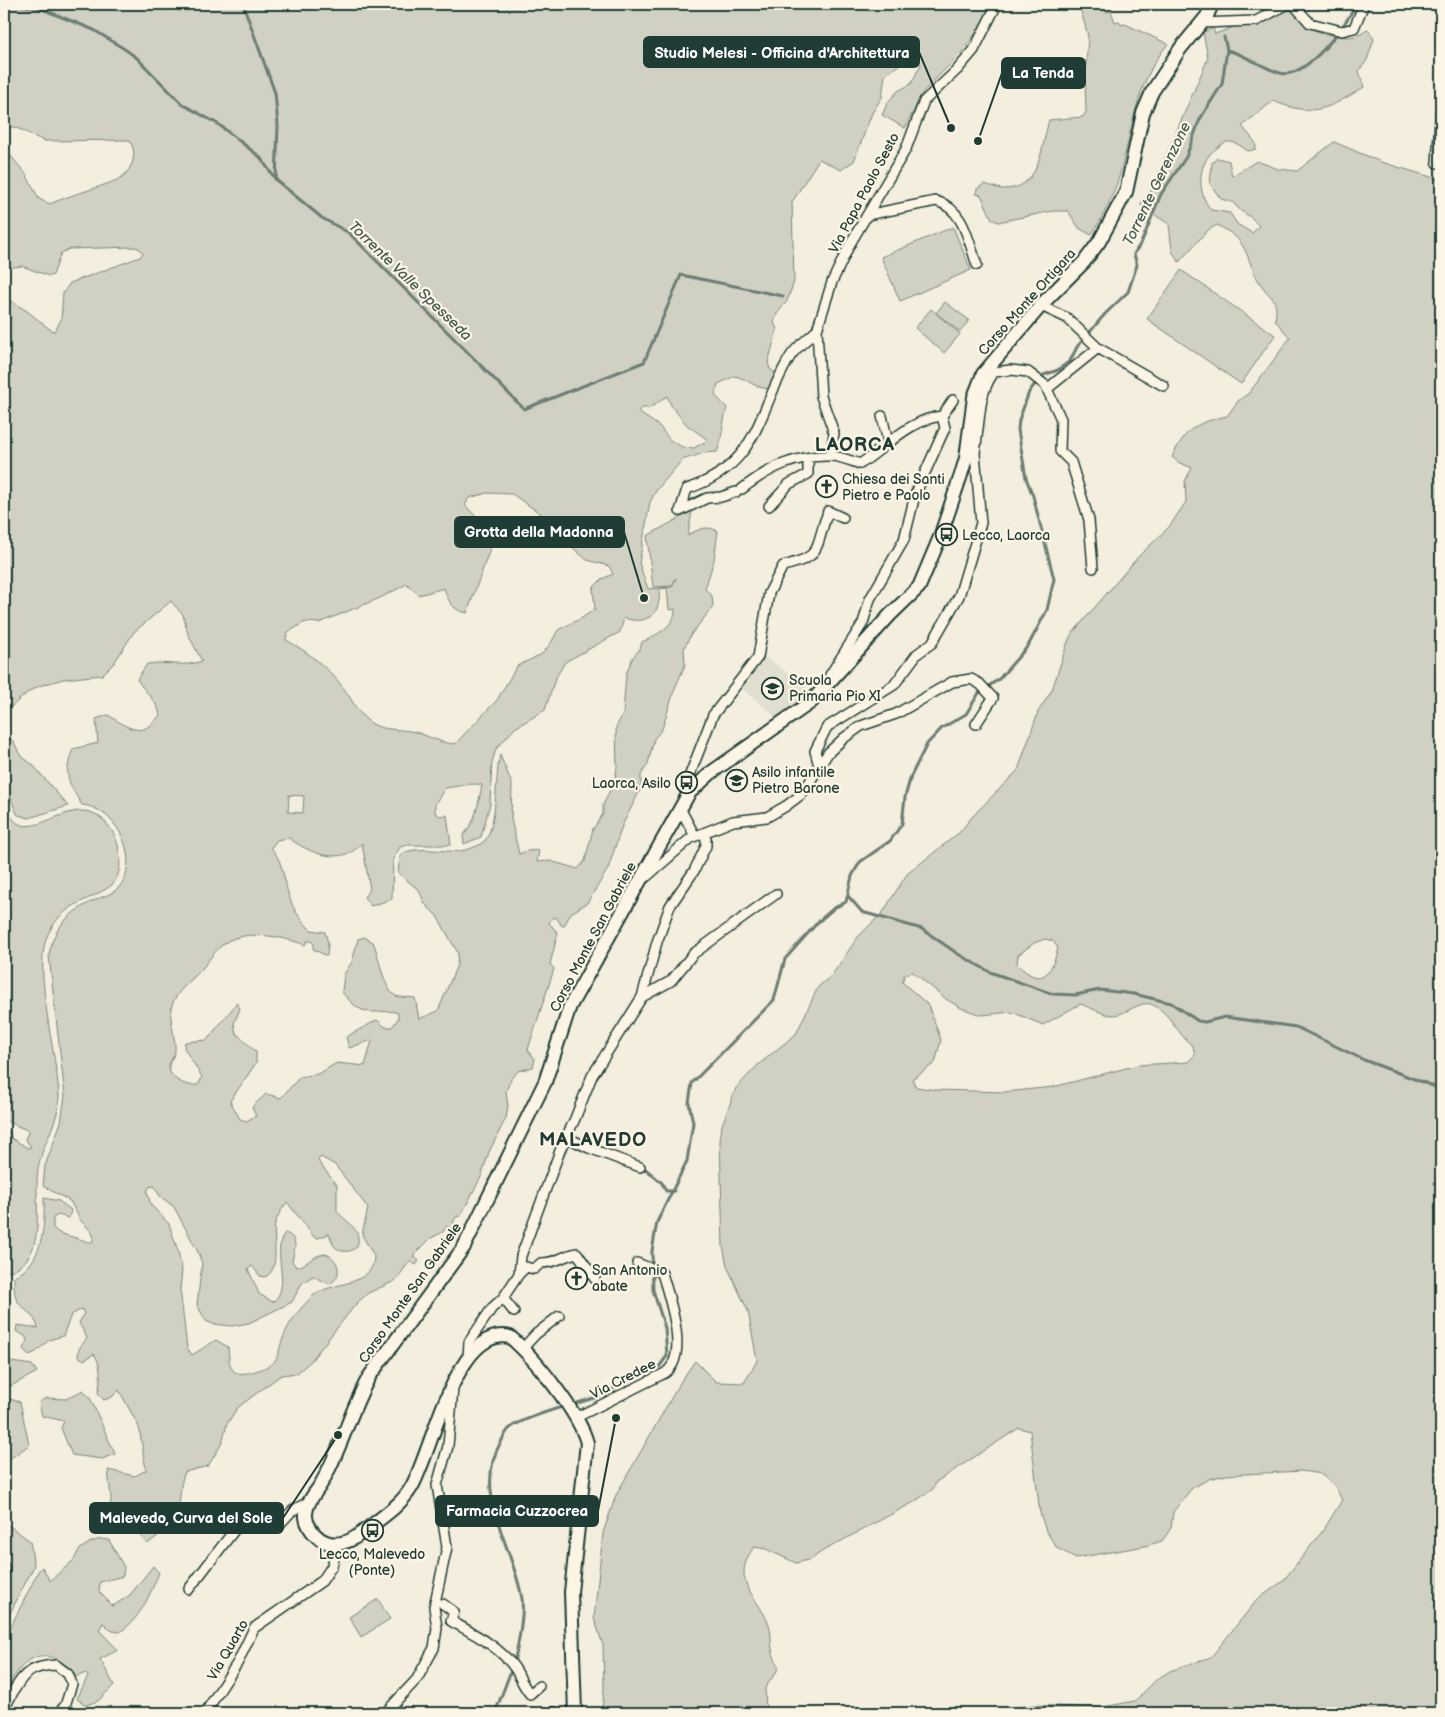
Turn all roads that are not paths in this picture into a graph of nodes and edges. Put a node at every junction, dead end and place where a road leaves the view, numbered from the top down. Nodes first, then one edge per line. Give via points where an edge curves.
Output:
1 (998, 4) edge
2 (1212, 4) edge
3 (1288, 4) edge
4 (1293, 4) edge
5 (1364, 4) edge
6 (1201, 23) junction
7 (1441, 106) edge
8 (1437, 163) dead end
9 (867, 215) junction
10 (977, 265) dead end
11 (1041, 306) junction
12 (817, 330) junction
13 (1098, 348) junction
14 (1164, 386) dead end
15 (1046, 387) junction
16 (953, 400) dead end
17 (976, 411) junction
18 (882, 416) dead end
19 (942, 416) junction
20 (888, 442) junction
21 (831, 456) junction
22 (808, 459) junction
23 (769, 506) dead end
24 (843, 518) dead end
25 (1093, 568) dead end
26 (947, 679) dead end
27 (971, 679) junction
28 (820, 692) junction
29 (976, 724) dead end
30 (819, 766) junction
31 (694, 788) junction
32 (680, 808) junction
33 (706, 833) junction
34 (694, 836) junction
35 (637, 884) junction
36 (776, 894) dead end
37 (642, 997) junction
38 (566, 1137) junction
39 (640, 1168) dead end
40 (641, 1264) dead end
41 (519, 1274) junction
42 (595, 1280) dead end
43 (503, 1298) junction
44 (514, 1312) dead end
45 (559, 1316) dead end
46 (522, 1349) junction
47 (468, 1358) junction
48 (452, 1386) junction
49 (575, 1418) junction
50 (308, 1502) junction
51 (338, 1544) junction
52 (4, 1568) edge
53 (4, 1572) edge
54 (189, 1588) dead end
55 (443, 1604) dead end
56 (539, 1686) dead end
57 (4, 1709) edge
58 (58, 1713) edge
59 (205, 1713) edge
60 (385, 1713) edge
61 (575, 1713) edge

1 - 9 street, Via Papa Paolo Sesto via 974,50 924,102 906,148
2 - 6 main road, Corso Monte Ortigara
3 - 6 street via 1256,21
4 - 5 street via 1310,23 1342,32 1354,28
6 - 11 main road, Corso Monte Ortigara via 1152,92 1143,113 1126,192 1104,234 1088,258
7 - 8 street
9 - 10 street via 936,201 946,204 958,214
9 - 12 street, Via Papa Paolo Sesto via 832,282
11 - 13 street via 1067,318
11 - 17 main road, Corso Monte Ortigara via 983,374 976,387
12 - 21 street via 821,396 834,433
12 - 22 street via 791,356 751,441 726,470 687,489 680,511 707,498 739,490 790,460
13 - 14 street
13 - 15 street
15 - 17 street via 1028,372 994,372
15 - 25 street via 1061,419 1060,450 1071,462 1089,520
16 - 19 street
17 - 28 main road, Corso Monte Ortigara via 966,458 924,578 915,592
17 - 30 street via 975,453 981,523 959,596 932,643 917,654 894,685 827,727 815,751
18 - 20 street
19 - 20 street via 932,417
19 - 28 street via 945,428 916,495 904,540 870,599 863,623
20 - 21 street via 860,464
21 - 22 street
22 - 23 street via 808,474 789,484
24 - 31 street via 826,516 813,555 783,566 775,578 769,593 758,658 713,715 690,777
26 - 27 street via 964,676
27 - 29 street via 992,698
27 - 30 street via 952,682 896,714 861,726 828,753
28 - 31 main road, Corso Monte San Gabriele
30 - 33 street via 802,794 786,806 767,817 733,821
31 - 32 main road, Corso Monte San Gabriele
32 - 34 street
32 - 35 main road, Corso Monte San Gabriele
33 - 34 street
33 - 37 street via 706,846 670,906
34 - 35 street
35 - 50 main road, Corso Monte San Gabriele via 568,1011 540,1095 464,1247 369,1377 335,1458
36 - 37 street via 693,954 672,981
37 - 38 street via 592,1076
38 - 39 street
38 - 41 street via 521,1256
40 - 49 street, Via Credee via 662,1273 672,1310 677,1351 675,1364 665,1373
41 - 42 street via 526,1267 534,1269 541,1263 555,1263 565,1255 577,1253
41 - 43 street
43 - 44 street
43 - 47 street via 492,1308 469,1342
45 - 46 street
46 - 47 main road via 510,1338 496,1336 484,1341
46 - 49 main road via 559,1393
47 - 48 main road
48 - 51 main road via 422,1467 405,1497 361,1534
48 - 60 street via 448,1446 437,1485 447,1547 434,1607 437,1628 434,1648 417,1679
49 - 61 main road via 585,1436 587,1449 571,1592
50 - 51 main road via 306,1518 310,1528 324,1541
50 - 54 street via 292,1511 277,1527 246,1515
51 - 59 street, Via Quarto via 332,1566 322,1581 254,1628 238,1662
52 - 53 street
55 - 56 street via 454,1612 450,1621 482,1637 513,1667 530,1694
57 - 58 street via 23,1676 40,1665 56,1665 68,1674 72,1684 65,1706

